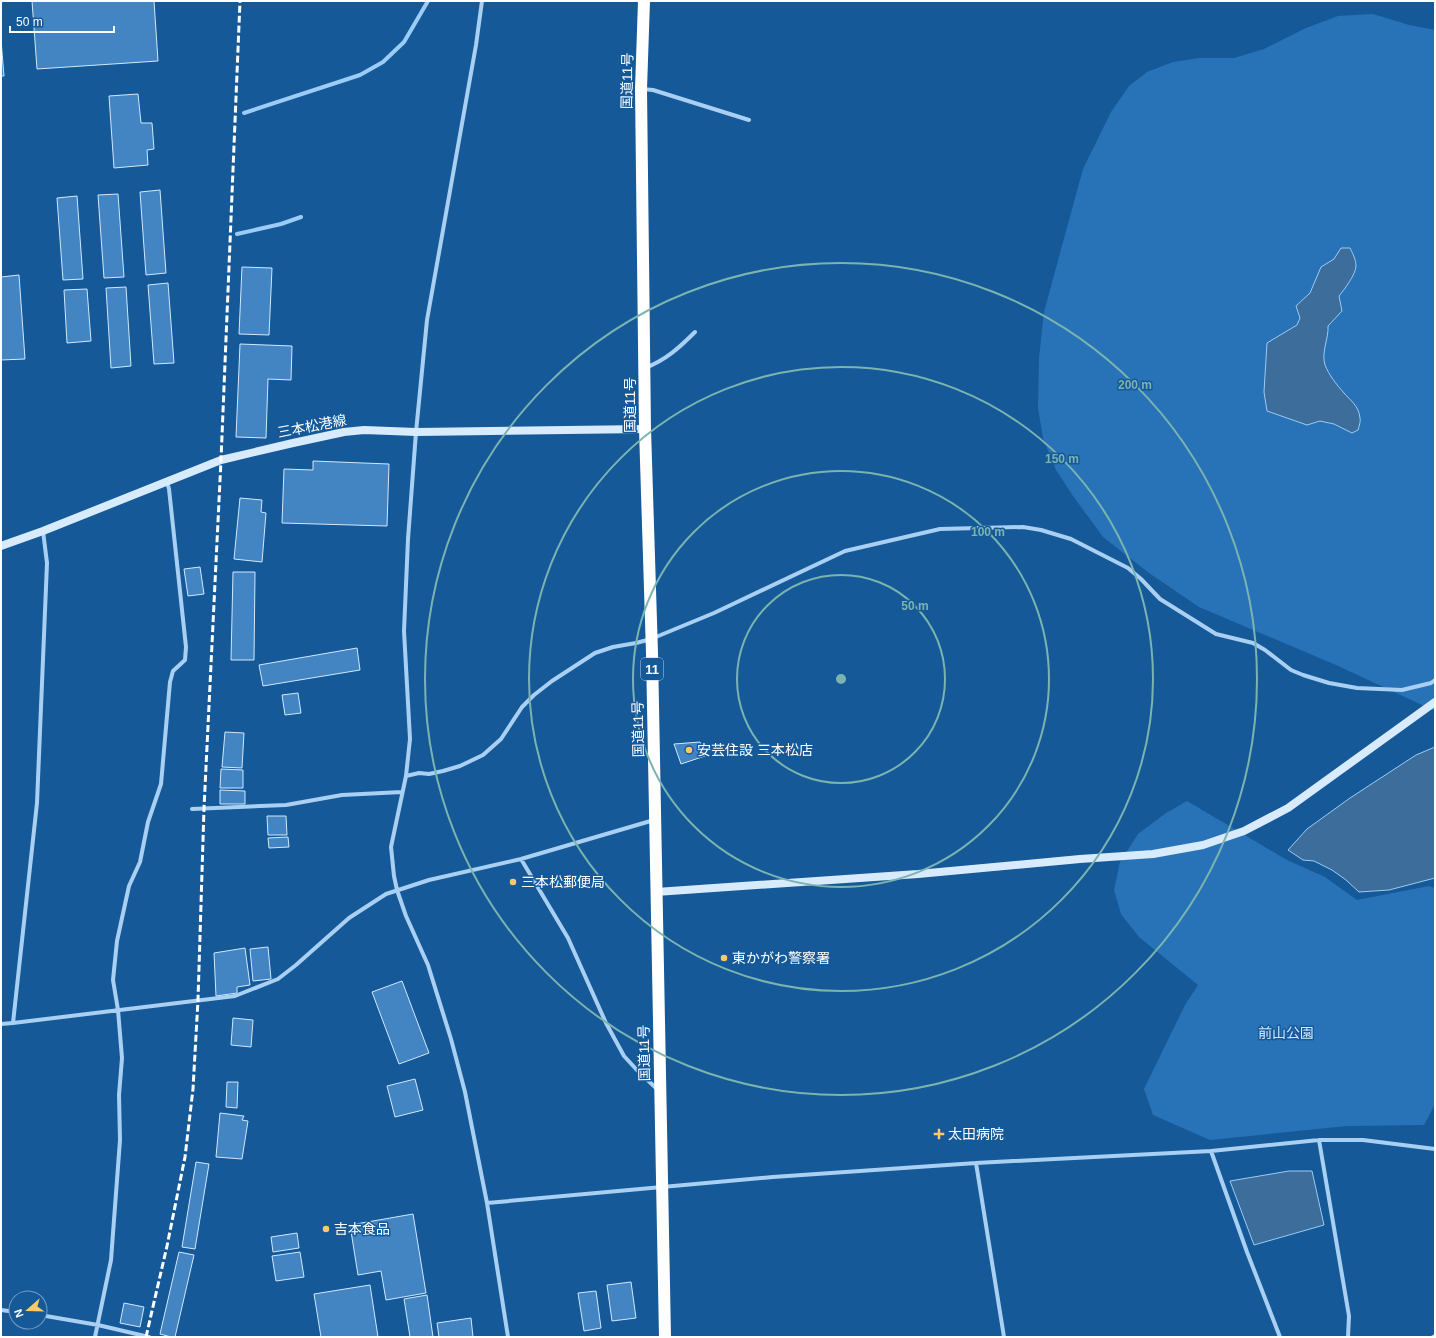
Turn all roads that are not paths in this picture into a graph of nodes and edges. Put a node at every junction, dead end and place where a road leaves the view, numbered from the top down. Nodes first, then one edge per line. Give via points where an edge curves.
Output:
1 (482, 1) edge
2 (644, 1) edge
3 (641, 89) junction
4 (749, 120) dead end
5 (695, 332) dead end
6 (645, 368) junction
7 (645, 429) junction
8 (416, 432) junction
9 (167, 482) junction
10 (43, 531) junction
11 (1, 546) edge
12 (651, 639) junction
13 (1435, 680) edge
14 (1435, 702) edge
15 (406, 776) junction
16 (402, 792) junction
17 (192, 809) dead end
18 (654, 820) junction
19 (521, 859) junction
20 (397, 890) junction
21 (656, 892) junction
22 (118, 1010) junction
23 (1, 1024) edge
24 (13, 1024) junction
25 (660, 1092) junction
26 (1319, 1140) junction
27 (1435, 1149) edge
28 (1211, 1151) junction
29 (976, 1163) junction
30 (661, 1188) junction
31 (487, 1203) junction
32 (48, 1316) edge
33 (98, 1325) junction
34 (95, 1337) edge
35 (149, 1337) edge
36 (508, 1337) edge
37 (665, 1337) edge
38 (1004, 1337) edge
39 (1280, 1337) edge
40 (1348, 1337) edge

1 - 8 street via 427,320
2 - 3 highway, 国道11号 / 11
3 - 4 street via 653,90
3 - 6 highway, 国道11号 / 11
5 - 6 street via 674,352
6 - 7 highway, 国道11号 / 11
7 - 8 street, 三本松港線
7 - 12 highway, 国道11号 / 11
8 - 9 street, 三本松港線 via 364,430 331,435 221,460
8 - 15 street via 404,630 410,738
9 - 10 street, 三本松港線
9 - 22 street via 186,646 185,660 173,671 170,682 161,784 149,816 140,862 129,886 117,941 113,980
10 - 11 street, 三本松港線
10 - 24 street via 47,563 37,803
12 - 13 street via 714,613 845,550 940,529 1023,527 1071,539 1128,568 1160,599 1216,634 1253,643 1291,670 1303,675 1356,688 1402,690
12 - 15 street via 595,653 552,681 522,707 501,739 473,761 430,774
12 - 18 highway, 国道11号 / 11
14 - 21 street via 1288,808 1244,831 1203,845 1153,854
15 - 16 street
16 - 17 street via 342,794 286,804
16 - 20 street via 391,847
18 - 19 street
18 - 21 highway, 国道11号 / 11
19 - 20 street
19 - 25 street via 568,938 606,1024 624,1056
20 - 22 street via 386,894 349,918 278,979 235,996
20 - 31 street via 428,965 451,1039 465,1092
21 - 25 highway, 国道11号 / 11
22 - 24 street
22 - 33 street via 122,1058 119,1095 120,1140 111,1260
23 - 24 street
25 - 30 highway, 国道11号 / 11
26 - 27 street via 1364,1140
26 - 28 street
26 - 40 street via 1348,1316
28 - 29 street
28 - 39 street via 1246,1252
29 - 30 street via 773,1177
29 - 38 street
30 - 31 street
30 - 37 highway, 国道11号 / 11
31 - 36 street
32 - 33 street
33 - 34 street
33 - 35 street

